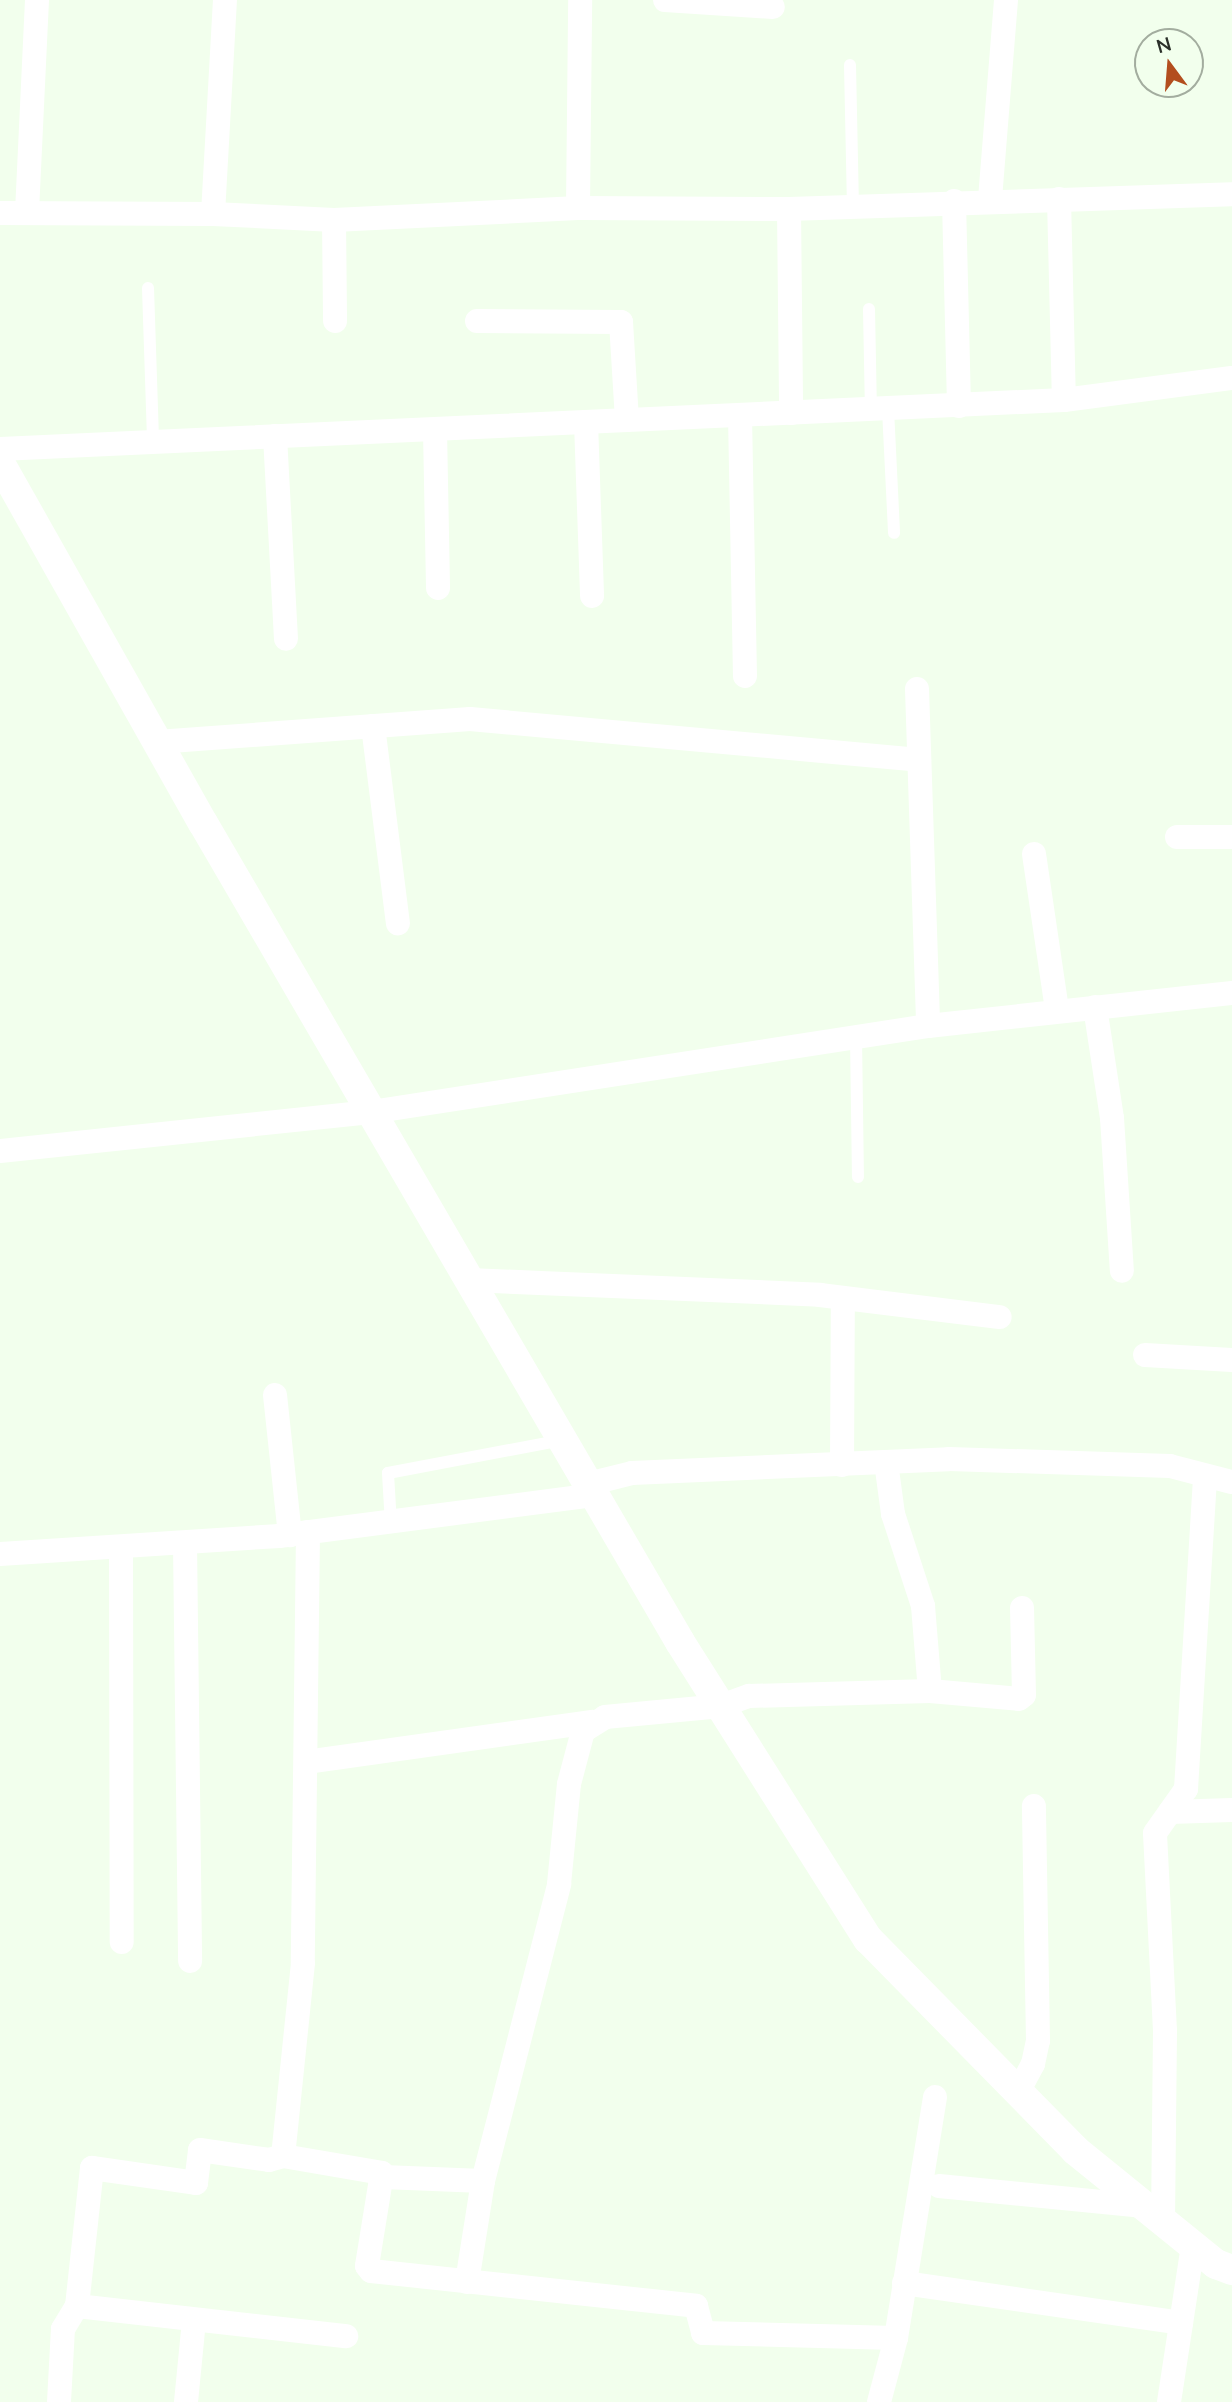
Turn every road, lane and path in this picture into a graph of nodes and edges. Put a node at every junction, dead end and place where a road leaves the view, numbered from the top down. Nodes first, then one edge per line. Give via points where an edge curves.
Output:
1 (37, 0) edge
2 (225, 0) edge
3 (580, 0) edge
4 (665, 0) edge
5 (1006, 0) edge
6 (715, 2) edge
7 (773, 7) dead end
8 (850, 65) dead end
9 (1232, 194) edge
10 (990, 199) junction
11 (1059, 199) junction
12 (954, 201) junction
13 (853, 206) junction
14 (578, 208) junction
15 (789, 209) junction
16 (27, 212) junction
17 (0, 214) edge
18 (213, 214) junction
19 (334, 220) junction
20 (148, 288) dead end
21 (869, 309) dead end
22 (335, 321) dead end
23 (477, 321) dead end
24 (1232, 378) edge
25 (1064, 400) junction
26 (958, 406) junction
27 (880, 409) junction
28 (791, 413) junction
29 (740, 416) junction
30 (627, 421) junction
31 (586, 422) junction
32 (435, 430) junction
33 (275, 436) junction
34 (153, 442) junction
35 (0, 449) edge
36 (0, 463) edge
37 (894, 533) dead end
38 (438, 588) dead end
39 (592, 596) dead end
40 (286, 639) dead end
41 (744, 676) dead end
42 (917, 689) dead end
43 (373, 726) junction
44 (157, 742) junction
45 (919, 761) junction
46 (1177, 837) dead end
47 (1232, 837) edge
48 (1034, 854) dead end
49 (398, 923) dead end
50 (1232, 993) edge
51 (1094, 1007) junction
52 (1057, 1010) junction
53 (928, 1026) junction
54 (856, 1037) junction
55 (371, 1112) junction
56 (0, 1152) edge
57 (858, 1177) dead end
58 (1122, 1271) dead end
59 (469, 1280) junction
60 (843, 1298) junction
61 (1000, 1317) dead end
62 (1145, 1356) dead end
63 (1232, 1360) edge
64 (275, 1395) dead end
65 (562, 1440) junction
66 (886, 1462) junction
67 (842, 1465) junction
68 (1205, 1478) junction
69 (1232, 1482) edge
70 (592, 1490) junction
71 (391, 1525) junction
72 (299, 1533) junction
73 (185, 1543) junction
74 (121, 1548) junction
75 (0, 1554) edge
76 (1022, 1608) dead end
77 (930, 1691) junction
78 (721, 1706) junction
79 (592, 1722) junction
80 (306, 1762) junction
81 (1034, 1806) dead end
82 (1232, 1810) edge
83 (1170, 1812) junction
84 (122, 1942) dead end
85 (190, 1961) dead end
86 (1018, 2092) junction
87 (934, 2097) dead end
88 (283, 2156) junction
89 (383, 2177) junction
90 (483, 2181) junction
91 (939, 2186) dead end
92 (1154, 2214) junction
93 (1193, 2246) junction
94 (1232, 2270) edge
95 (467, 2282) junction
96 (904, 2283) junction
97 (77, 2306) junction
98 (194, 2321) junction
99 (1181, 2323) junction
100 (346, 2336) dead end
101 (896, 2338) junction
102 (59, 2402) edge
103 (186, 2402) edge
104 (878, 2402) edge
105 (1168, 2402) edge

1 - 16 street
2 - 18 street
3 - 14 street
4 - 6 street
5 - 10 street
6 - 7 street
8 - 13 lane
9 - 11 street
10 - 11 street
10 - 12 street
11 - 25 street
12 - 13 street
12 - 26 street
13 - 15 street
14 - 15 street
14 - 19 street
15 - 28 street
16 - 17 street
16 - 18 street
18 - 19 street
19 - 22 street
20 - 34 lane
21 - 27 lane
23 - 30 street via 621,322
24 - 25 street
25 - 26 street
26 - 27 street
27 - 28 street
27 - 37 lane
28 - 29 street
29 - 30 street
29 - 41 street
30 - 31 street
31 - 32 street
31 - 39 street
32 - 33 street
32 - 38 street
33 - 34 street
33 - 40 street
34 - 35 street
36 - 44 street
42 - 45 street
43 - 44 street
43 - 45 street via 470,719
43 - 49 street
44 - 55 street
45 - 53 street
46 - 47 street
48 - 52 street
50 - 51 street
51 - 52 street
51 - 58 street via 1112,1118
52 - 53 street
53 - 54 street
54 - 55 street
54 - 57 lane
55 - 56 street
55 - 59 street
59 - 60 street
59 - 65 street
60 - 61 street
60 - 67 street
62 - 63 street
64 - 72 street
65 - 70 street
65 - 71 lane via 388,1474
66 - 67 street
66 - 68 street via 1170,1466
66 - 77 street via 893,1514 923,1606
67 - 70 street via 632,1473
68 - 69 street
68 - 83 street via 1186,1789
70 - 71 street
70 - 78 street
71 - 72 street
72 - 73 street
72 - 80 street
73 - 74 street
73 - 85 street
74 - 75 street
74 - 84 street
76 - 77 street via 1022,1697
77 - 78 street via 749,1696
78 - 79 street
78 - 86 street via 868,1939
79 - 80 street
79 - 90 street via 577,1749 559,1884
80 - 88 street via 303,1963
81 - 86 street via 1038,2041 1033,2064
82 - 83 street
83 - 92 street via 1155,1833 1165,2031
86 - 92 street via 1075,2150
87 - 96 street
88 - 89 street via 379,2171
88 - 97 street via 269,2160 200,2150 196,2183 92,2168
89 - 90 street
89 - 95 street via 368,2270
90 - 95 street
91 - 92 street
92 - 93 street
93 - 94 street
93 - 99 street
95 - 101 street via 696,2306 703,2333
96 - 99 street
96 - 101 street
97 - 98 street
97 - 102 street via 62,2329
98 - 100 street
98 - 103 street
99 - 105 street
101 - 104 street

